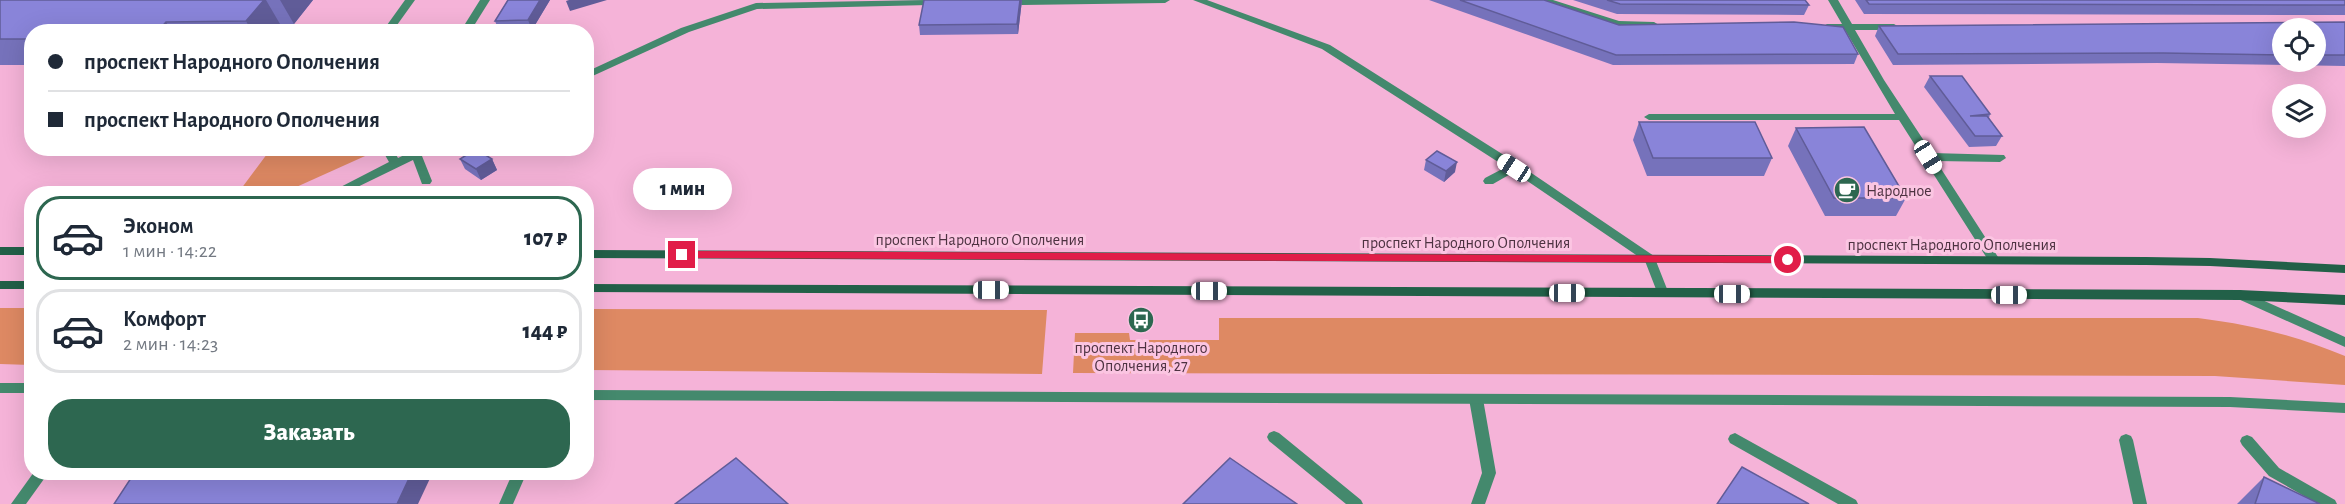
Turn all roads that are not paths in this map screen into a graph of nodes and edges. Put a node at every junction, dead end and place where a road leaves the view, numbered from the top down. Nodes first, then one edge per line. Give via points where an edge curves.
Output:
1 (410, 0) edge
2 (485, 0) edge
3 (1165, 0) edge
4 (1198, 0) edge
5 (1543, 0) edge
6 (1833, 0) edge
7 (1022, 2) edge
8 (926, 3) edge
9 (393, 24) edge
10 (470, 24) edge
11 (1665, 25) edge
12 (1815, 27) edge
13 (1850, 27) junction
14 (1909, 27) edge
15 (594, 72) edge
16 (1649, 117) dead end
17 (1903, 117) junction
18 (391, 156) edge
19 (412, 156) edge
20 (417, 156) edge
21 (1928, 157) junction
22 (2000, 158) dead end
23 (396, 164) junction
24 (1514, 168) junction
25 (426, 181) dead end
26 (1489, 181) dead end
27 (349, 186) edge
28 (0, 250) edge
29 (24, 251) edge
30 (594, 254) edge
31 (1650, 259) junction
32 (1994, 260) junction
33 (2345, 269) edge
34 (0, 285) edge
35 (24, 285) edge
36 (594, 288) edge
37 (1663, 294) junction
38 (2240, 296) junction
39 (2345, 300) edge
40 (2345, 342) edge
41 (0, 388) edge
42 (24, 388) edge
43 (594, 395) edge
44 (1476, 399) junction
45 (2345, 408) edge
46 (1274, 437) dead end
47 (1735, 439) dead end
48 (2126, 440) dead end
49 (2247, 441) dead end
50 (36, 480) edge
51 (516, 480) edge
52 (18, 504) edge
53 (506, 504) edge
54 (1356, 504) edge
55 (1478, 504) edge
56 (1851, 504) edge
57 (2140, 504) edge
58 (2330, 504) edge

1 - 9 street
2 - 10 street
3 - 7 street
4 - 24 street via 1326,47
5 - 11 street via 1618,24
6 - 13 street
8 - 15 street via 756,6 685,30
12 - 13 street
13 - 14 street
13 - 17 street
16 - 17 street
17 - 21 street
18 - 23 street
19 - 23 street
20 - 25 street
21 - 22 street
21 - 32 street
23 - 27 street
24 - 26 street
24 - 31 street
28 - 29 main road
30 - 31 main road, проспект Народного Ополчения
31 - 32 main road, проспект Народного Ополчения
31 - 37 street
32 - 33 main road, проспект Народного Ополчения via 2210,262
34 - 35 main road
36 - 37 main road
37 - 38 main road
38 - 39 main road
38 - 40 street
41 - 42 street
43 - 44 street
44 - 45 street via 2218,402
44 - 55 street via 1489,473
46 - 54 street
47 - 56 street
48 - 57 street
49 - 58 street via 2274,472
50 - 52 street
51 - 53 street

